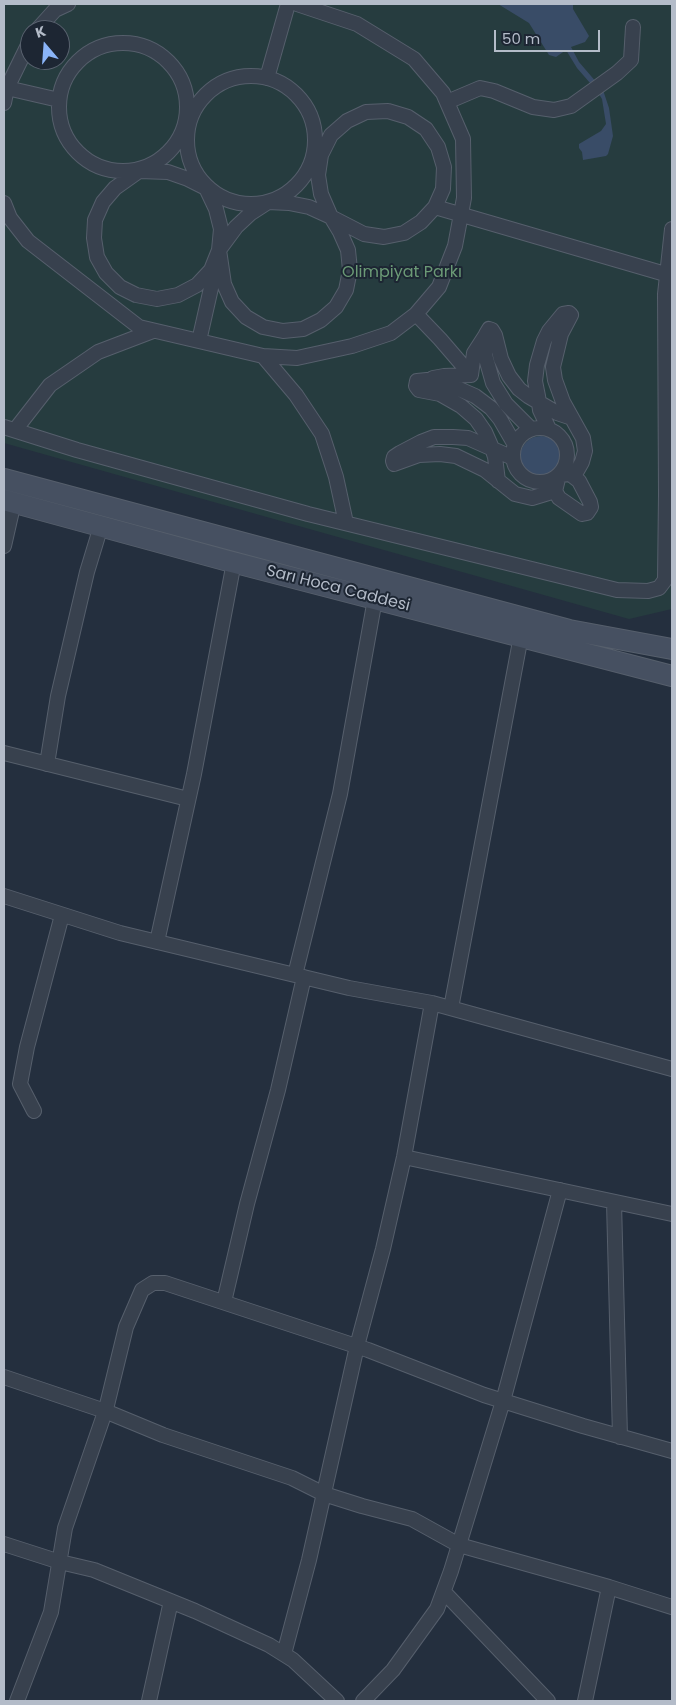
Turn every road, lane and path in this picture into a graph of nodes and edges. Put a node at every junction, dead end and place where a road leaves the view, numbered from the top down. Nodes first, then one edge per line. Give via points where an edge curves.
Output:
1 (68, 4) edge
2 (288, 4) edge
3 (297, 4) edge
4 (46, 20) edge
5 (634, 27) dead end
6 (20, 61) edge
7 (268, 78) junction
8 (6, 88) edge
9 (60, 100) junction
10 (447, 102) junction
11 (4, 103) edge
12 (139, 171) junction
13 (206, 188) junction
14 (268, 202) junction
15 (4, 203) edge
16 (435, 207) junction
17 (461, 214) junction
18 (331, 218) junction
19 (672, 229) edge
20 (219, 250) junction
21 (670, 275) edge
22 (416, 314) junction
23 (153, 331) junction
24 (486, 334) junction
25 (199, 341) junction
26 (263, 356) junction
27 (471, 375) junction
28 (427, 380) junction
29 (539, 402) junction
30 (572, 418) junction
31 (9, 429) edge
32 (531, 429) junction
33 (548, 429) junction
34 (492, 448) junction
35 (514, 451) junction
36 (558, 475) junction
37 (574, 476) junction
38 (4, 480) edge
39 (498, 481) junction
40 (555, 491) junction
41 (9, 501) edge
42 (346, 523) junction
43 (101, 526) junction
44 (4, 546) edge
45 (234, 562) junction
46 (374, 599) junction
47 (521, 636) junction
48 (672, 649) edge
49 (672, 676) edge
50 (4, 753) edge
51 (47, 764) junction
52 (188, 799) junction
53 (4, 896) edge
54 (62, 915) junction
55 (158, 942) junction
56 (300, 976) junction
57 (432, 1003) junction
58 (451, 1008) junction
59 (672, 1069) edge
60 (34, 1111) dead end
61 (404, 1157) junction
62 (560, 1190) junction
63 (614, 1202) junction
64 (672, 1214) edge
65 (224, 1302) junction
66 (357, 1346) junction
67 (4, 1377) edge
68 (502, 1401) junction
69 (105, 1412) junction
70 (620, 1437) junction
71 (672, 1451) edge
72 (324, 1494) junction
73 (4, 1544) edge
74 (459, 1545) junction
75 (60, 1562) junction
76 (609, 1587) junction
77 (444, 1592) junction
78 (171, 1601) junction
79 (672, 1607) edge
80 (284, 1654) junction
81 (17, 1701) edge
82 (149, 1701) edge
83 (337, 1701) edge
84 (363, 1701) edge
85 (548, 1701) edge
86 (585, 1701) edge

1 - 4 street via 55,10
2 - 7 street
3 - 10 street via 357,24 414,58
5 - 10 street via 631,60 571,106 554,110 532,107 480,88
6 - 8 street
7 - 13 street via 248,76 230,80 212,89 199,102 190,119 186,138 196,175
7 - 14 street via 300,98 310,114 315,132 314,152 308,170 297,185
8 - 9 street
8 - 11 street
9 - 12 street via 59,117 66,137 80,154 98,166
9 - 12 street via 66,76 79,60 96,48 116,43 137,44 156,51 172,64 182,82 187,102 185,122 176,142 166,153
10 - 17 street via 463,139 464,198
12 - 13 street via 168,172
12 - 20 street via 115,188 103,202 96,220 97,257 106,273 136,295 157,299 178,295 197,285 211,270
13 - 14 street via 244,204
13 - 20 street via 221,229
14 - 18 street via 309,207
14 - 20 street via 236,227
15 - 23 street via 10,218 28,241 139,328
16 - 17 street
16 - 18 street via 416,226 384,237 364,234
16 - 18 street via 443,189 444,167 438,147 426,129 408,117 388,111 366,112 346,121 331,135 321,155 318,174 321,194
17 - 21 street
17 - 22 street via 455,246 438,288
18 - 20 street via 348,250 350,270 346,290 336,307 303,329 283,331 263,327 246,317 232,302 224,284
19 - 21 street
20 - 25 street
21 - 42 street via 665,294 665,580 659,588 617,590
22 - 26 street via 391,332 352,346 297,358
22 - 27 street
23 - 25 street
23 - 31 street via 98,352 50,384
24 - 27 street via 474,353
24 - 29 street via 492,330 501,359 519,389
24 - 32 street via 485,355 493,383 506,404
25 - 26 street
26 - 42 street via 296,395 322,434
27 - 28 street
28 - 34 street via 417,381 419,390 440,394 461,406 476,419
28 - 35 street via 450,385 475,396 490,408 500,419
29 - 30 street
29 - 30 street via 535,381 542,346 558,319 569,313 560,334 554,366 555,380
29 - 33 street
30 - 37 street via 583,438 584,451
31 - 42 street
32 - 33 street
32 - 35 street via 521,435
33 - 36 street via 560,436 567,451 564,468
34 - 35 street
34 - 39 street
34 - 39 street via 468,438 434,437 400,453 393,462 419,455 456,456 485,470
35 - 36 street via 516,470 523,477 541,482
36 - 37 street
36 - 40 street
37 - 40 street via 590,502 587,513 582,514 559,498
38 - 48 street, Sarı Hoca Caddesi via 569,630
39 - 40 street via 515,494 532,498
41 - 43 street, Sarı Hoca Caddesi
41 - 44 street
43 - 45 street, Sarı Hoca Caddesi
43 - 51 street via 60,686
45 - 46 street, Sarı Hoca Caddesi
45 - 52 street
46 - 47 street, Sarı Hoca Caddesi
46 - 56 street via 340,794
47 - 49 street, Sarı Hoca Caddesi
47 - 58 street
50 - 51 street
51 - 52 street
52 - 55 street
53 - 54 street
54 - 55 street
54 - 60 street via 20,1084
55 - 56 street
56 - 57 street
56 - 65 street via 278,1090
57 - 58 street
57 - 61 street
58 - 59 street
61 - 62 street
61 - 66 street
62 - 63 street
62 - 68 street
63 - 64 street
63 - 70 street
65 - 66 street
65 - 69 street via 165,1283 142,1290 126,1327
66 - 68 street
66 - 72 street
67 - 69 street
68 - 70 street
68 - 74 street
69 - 72 street via 292,1478
69 - 75 street via 66,1528
70 - 71 street
72 - 74 street via 412,1519
72 - 80 street
73 - 75 street
74 - 76 street
74 - 77 street
75 - 78 street via 94,1570
75 - 81 street via 51,1612
76 - 79 street
76 - 86 street
77 - 84 street via 437,1609 393,1670
77 - 85 street
78 - 80 street
78 - 82 street
80 - 83 street

